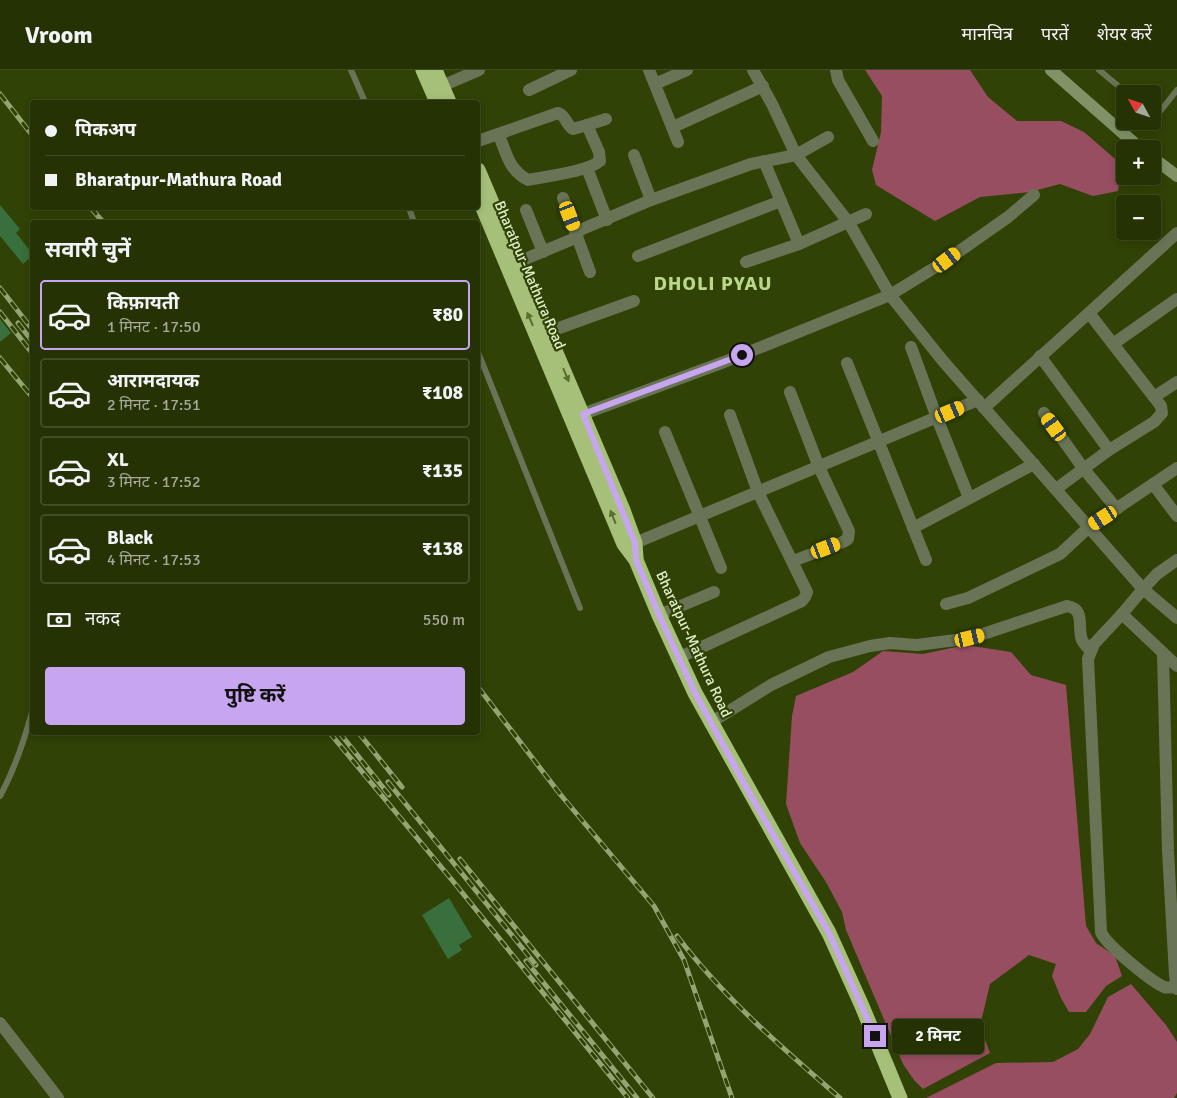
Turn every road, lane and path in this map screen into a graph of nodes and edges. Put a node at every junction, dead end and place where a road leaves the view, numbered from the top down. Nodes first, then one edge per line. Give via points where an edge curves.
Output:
1 (351, 70) edge
2 (423, 70) edge
3 (435, 70) edge
4 (479, 70) edge
5 (571, 70) edge
6 (649, 70) edge
7 (687, 70) edge
8 (752, 70) edge
9 (836, 70) edge
10 (1051, 70) edge
11 (1099, 70) edge
12 (654, 84) junction
13 (1117, 85) edge
14 (442, 86) junction
15 (763, 86) junction
16 (529, 90) dead end
17 (1177, 90) edge
18 (364, 100) edge
19 (436, 100) edge
20 (447, 100) edge
21 (1161, 110) edge
22 (606, 119) dead end
23 (587, 124) junction
24 (673, 127) junction
25 (499, 135) junction
26 (828, 137) dead end
27 (480, 140) edge
28 (1131, 140) edge
29 (873, 141) dead end
30 (678, 142) dead end
31 (634, 155) dead end
32 (796, 155) junction
33 (764, 161) junction
34 (1161, 164) edge
35 (587, 168) junction
36 (480, 176) edge
37 (1177, 176) edge
38 (1034, 195) dead end
39 (563, 198) dead end
40 (651, 200) junction
41 (480, 201) edge
42 (781, 201) junction
43 (526, 210) dead end
44 (866, 214) dead end
45 (608, 220) junction
46 (849, 223) junction
47 (1177, 233) edge
48 (577, 234) junction
49 (800, 244) junction
50 (544, 252) junction
51 (638, 256) dead end
52 (518, 262) junction
53 (746, 262) dead end
54 (590, 272) dead end
55 (890, 295) junction
56 (1177, 299) edge
57 (634, 302) dead end
58 (1089, 313) junction
59 (548, 332) junction
60 (1113, 344) junction
61 (911, 347) dead end
62 (1040, 356) junction
63 (480, 357) edge
64 (847, 363) dead end
65 (1177, 382) edge
66 (790, 392) dead end
67 (1154, 397) junction
68 (981, 404) junction
69 (1044, 413) dead end
70 (583, 414) junction
71 (730, 414) dead end
72 (936, 418) junction
73 (665, 432) dead end
74 (880, 441) junction
75 (1109, 450) junction
76 (1034, 464) junction
77 (819, 467) junction
78 (1083, 468) junction
79 (1177, 468) edge
80 (1153, 484) junction
81 (1056, 489) junction
82 (758, 492) junction
83 (969, 498) junction
84 (1117, 509) junction
85 (700, 516) junction
86 (1177, 516) edge
87 (1089, 527) junction
88 (913, 528) junction
89 (635, 543) junction
90 (636, 560) junction
91 (926, 560) dead end
92 (1177, 560) edge
93 (793, 562) junction
94 (721, 568) dead end
95 (1143, 589) junction
96 (714, 592) dead end
97 (946, 604) dead end
98 (580, 608) dead end
99 (1122, 614) junction
100 (659, 615) junction
101 (1177, 618) edge
102 (1090, 650) junction
103 (1164, 654) junction
104 (678, 658) junction
105 (1177, 666) edge
106 (30, 720) edge
107 (710, 723) junction
108 (0, 796) edge
109 (1177, 988) edge
110 (0, 1023) edge
111 (893, 1081) junction
112 (58, 1098) edge
113 (900, 1098) edge
114 (906, 1098) edge

1 - 18 lane
2 - 19 highway
3 - 14 highway
4 - 14 street
5 - 16 street
6 - 12 street
7 - 12 street
8 - 15 street
9 - 29 street via 838,80
10 - 28 street
11 - 13 lane
12 - 24 street
14 - 20 highway
15 - 24 street
15 - 32 street
17 - 21 lane
22 - 23 street
23 - 25 street via 573,129 558,113
23 - 35 street via 600,161
24 - 30 street
25 - 27 street
25 - 35 street via 510,165 528,180
26 - 32 street
31 - 40 street
32 - 33 street
32 - 46 street
33 - 40 street
33 - 42 street
34 - 37 street
35 - 45 street
36 - 52 highway, Bharatpur-Mathura Road
38 - 55 street via 1008,218
39 - 48 street
40 - 45 street
90 -> 41 highway, Bharatpur-Mathura Road via 624,544
42 - 49 street
42 - 51 street
43 - 50 street
44 - 46 street
45 - 48 street
46 - 49 street
46 - 55 street
47 - 58 street
48 - 50 street
48 - 54 street
49 - 53 street
50 - 52 street
52 - 59 highway, Bharatpur-Mathura Road
55 - 68 street
55 - 70 street
56 - 60 street
57 - 59 street
58 - 60 street
58 - 62 street
59 -> 70 highway, Bharatpur-Mathura Road
60 - 67 street
61 - 72 street
62 - 68 street
62 - 75 street
63 - 98 lane
64 - 74 street
65 - 67 street
66 - 77 street
67 - 75 street via 1162,412 1160,417
68 - 72 street
68 - 76 street
69 - 78 street
70 - 89 highway, Bharatpur-Mathura Road
71 - 82 street
72 - 74 street
72 - 83 street
73 - 85 street
74 - 77 street
74 - 88 street
75 - 78 street
76 - 81 street
76 - 83 street
77 - 82 street
77 - 93 street via 849,535 843,542
78 - 81 street
78 - 84 street
79 - 80 street
80 - 84 street
80 - 86 street
81 - 87 street
82 - 85 street
82 - 93 street
83 - 88 street
84 - 87 street
85 - 89 street
85 - 94 street
87 - 95 street
87 - 97 street via 1060,554 968,598
88 - 91 street
89 - 90 highway, Bharatpur-Mathura Road
90 - 100 highway, Bharatpur-Mathura Road
92 - 95 street
93 - 104 street via 807,592 802,601
95 - 99 street
95 - 101 street
96 - 100 street
99 - 102 street
99 - 103 street
100 - 104 highway, Bharatpur-Mathura Road
102 - 107 street via 1082,641 1079,613 1067,606 970,638 917,645 890,643 829,657 771,685
102 - 109 street via 1101,932 1106,941 1141,972 1167,988
103 - 105 street
103 - 109 street via 1168,851
104 - 107 highway, Bharatpur-Mathura Road
106 - 108 lane via 11,777
107 - 111 highway, Bharatpur-Mathura Road via 829,933
110 - 112 street
111 - 113 highway, Bharatpur-Mathura Road
111 - 114 street

